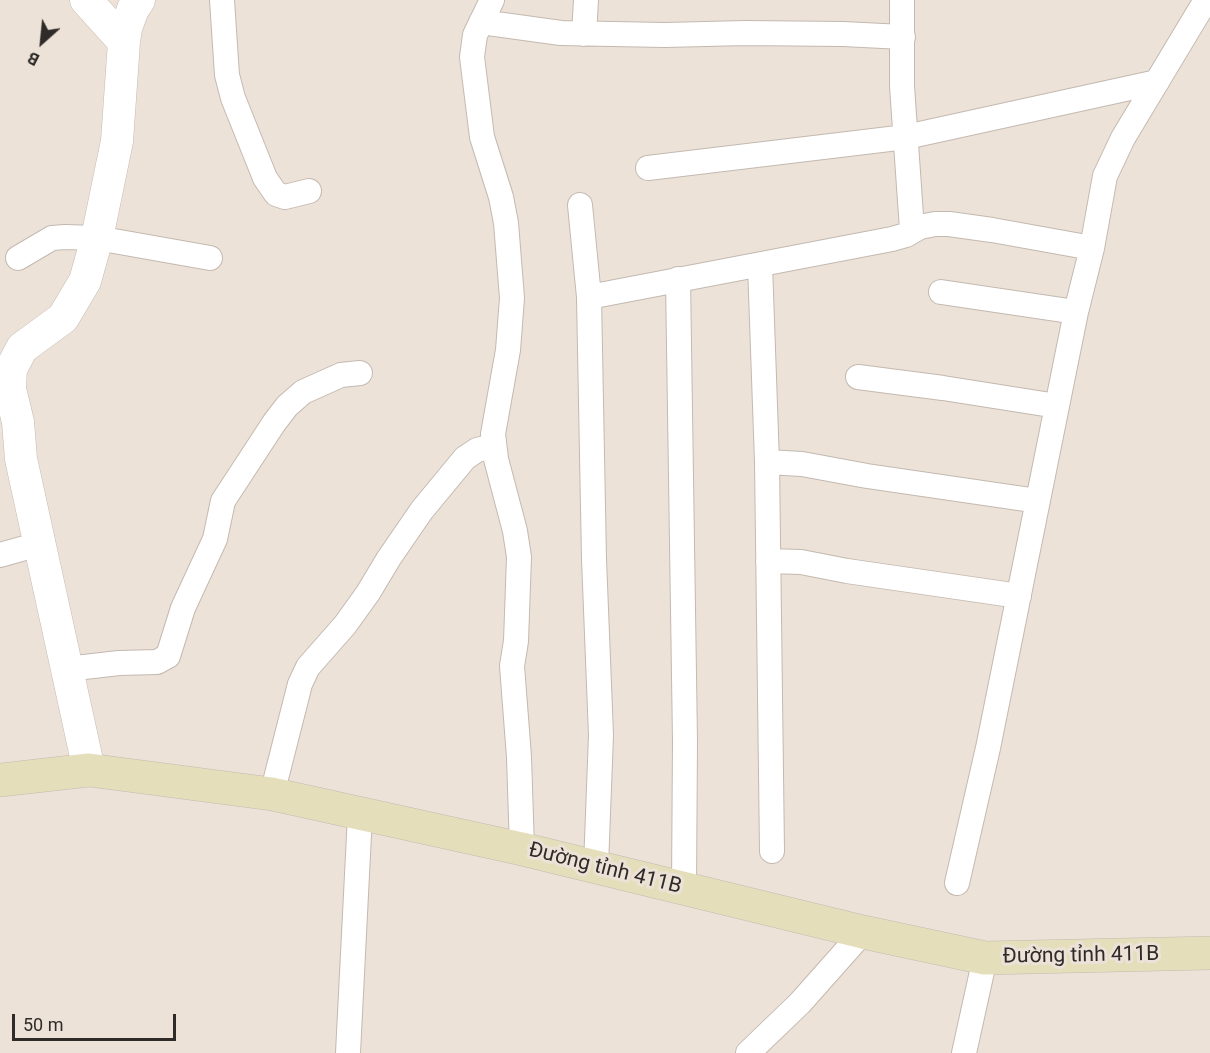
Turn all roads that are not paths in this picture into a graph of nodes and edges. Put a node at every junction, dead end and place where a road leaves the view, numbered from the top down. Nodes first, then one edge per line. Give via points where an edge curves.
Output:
1 (86, 0) edge
2 (139, 0) edge
3 (222, 0) edge
4 (492, 0) edge
5 (586, 0) edge
6 (902, 0) edge
7 (1206, 0) edge
8 (482, 22) junction
9 (584, 33) junction
10 (903, 37) junction
11 (124, 42) junction
12 (1157, 82) junction
13 (906, 137) junction
14 (648, 168) dead end
15 (309, 191) dead end
16 (580, 205) dead end
17 (912, 231) junction
18 (97, 238) junction
19 (1092, 248) junction
20 (18, 258) dead end
21 (210, 258) dead end
22 (760, 265) junction
23 (678, 279) junction
24 (941, 292) dead end
25 (589, 297) junction
26 (1076, 312) junction
27 (360, 373) dead end
28 (858, 377) dead end
29 (5, 389) edge
30 (1057, 406) junction
31 (493, 446) junction
32 (767, 462) junction
33 (1038, 501) junction
34 (39, 544) junction
35 (0, 555) edge
36 (768, 561) junction
37 (1019, 596) junction
38 (67, 669) junction
39 (89, 770) junction
40 (0, 780) edge
41 (272, 794) junction
42 (360, 815) junction
43 (522, 849) junction
44 (772, 851) dead end
45 (596, 866) junction
46 (957, 884) dead end
47 (684, 888) junction
48 (863, 932) junction
49 (1210, 953) edge
50 (985, 958) junction
51 (347, 1053) edge
52 (748, 1053) edge
53 (964, 1053) edge

1 - 11 street
2 - 11 street
3 - 15 street via 227,75 265,178 276,194
4 - 8 street
5 - 9 street
6 - 10 street
7 - 12 street
8 - 9 street
8 - 31 street via 472,46 474,81 482,137 506,223 512,298
9 - 10 street
10 - 13 street
11 - 18 street via 117,141
12 - 13 street
12 - 19 street via 1105,176
13 - 14 street
13 - 17 street
16 - 25 street
17 - 19 street via 949,224
17 - 22 street via 892,239
18 - 20 street via 52,238
18 - 21 street
18 - 29 street via 85,282 63,318 22,348
19 - 26 street
22 - 23 street
22 - 32 street
23 - 25 street
23 - 47 street via 686,741
24 - 26 street
25 - 45 street via 600,735
26 - 30 street
27 - 38 street via 341,375 303,392 274,423 224,501 215,539 183,608 168,656 157,662
28 - 30 street
29 - 34 street via 18,422 21,459
30 - 33 street
31 - 41 street via 465,458 422,510 363,602 309,667 300,684
31 - 43 street via 519,557 512,666
32 - 33 street via 802,464
32 - 36 street
33 - 37 street
34 - 35 street
34 - 38 street
36 - 37 street via 801,562
36 - 44 street
37 - 46 street
38 - 39 street
39 - 40 main road, Đường tỉnh 411B
39 - 41 main road, Đường tỉnh 411B
41 - 42 main road, Đường tỉnh 411B
42 - 43 main road, Đường tỉnh 411B
42 - 51 street
43 - 45 main road, Đường tỉnh 411B
45 - 47 main road, Đường tỉnh 411B
47 - 48 main road, Đường tỉnh 411B
48 - 50 main road, Đường tỉnh 411B
48 - 52 street via 800,1003
49 - 50 main road, Đường tỉnh 411B
50 - 53 street

